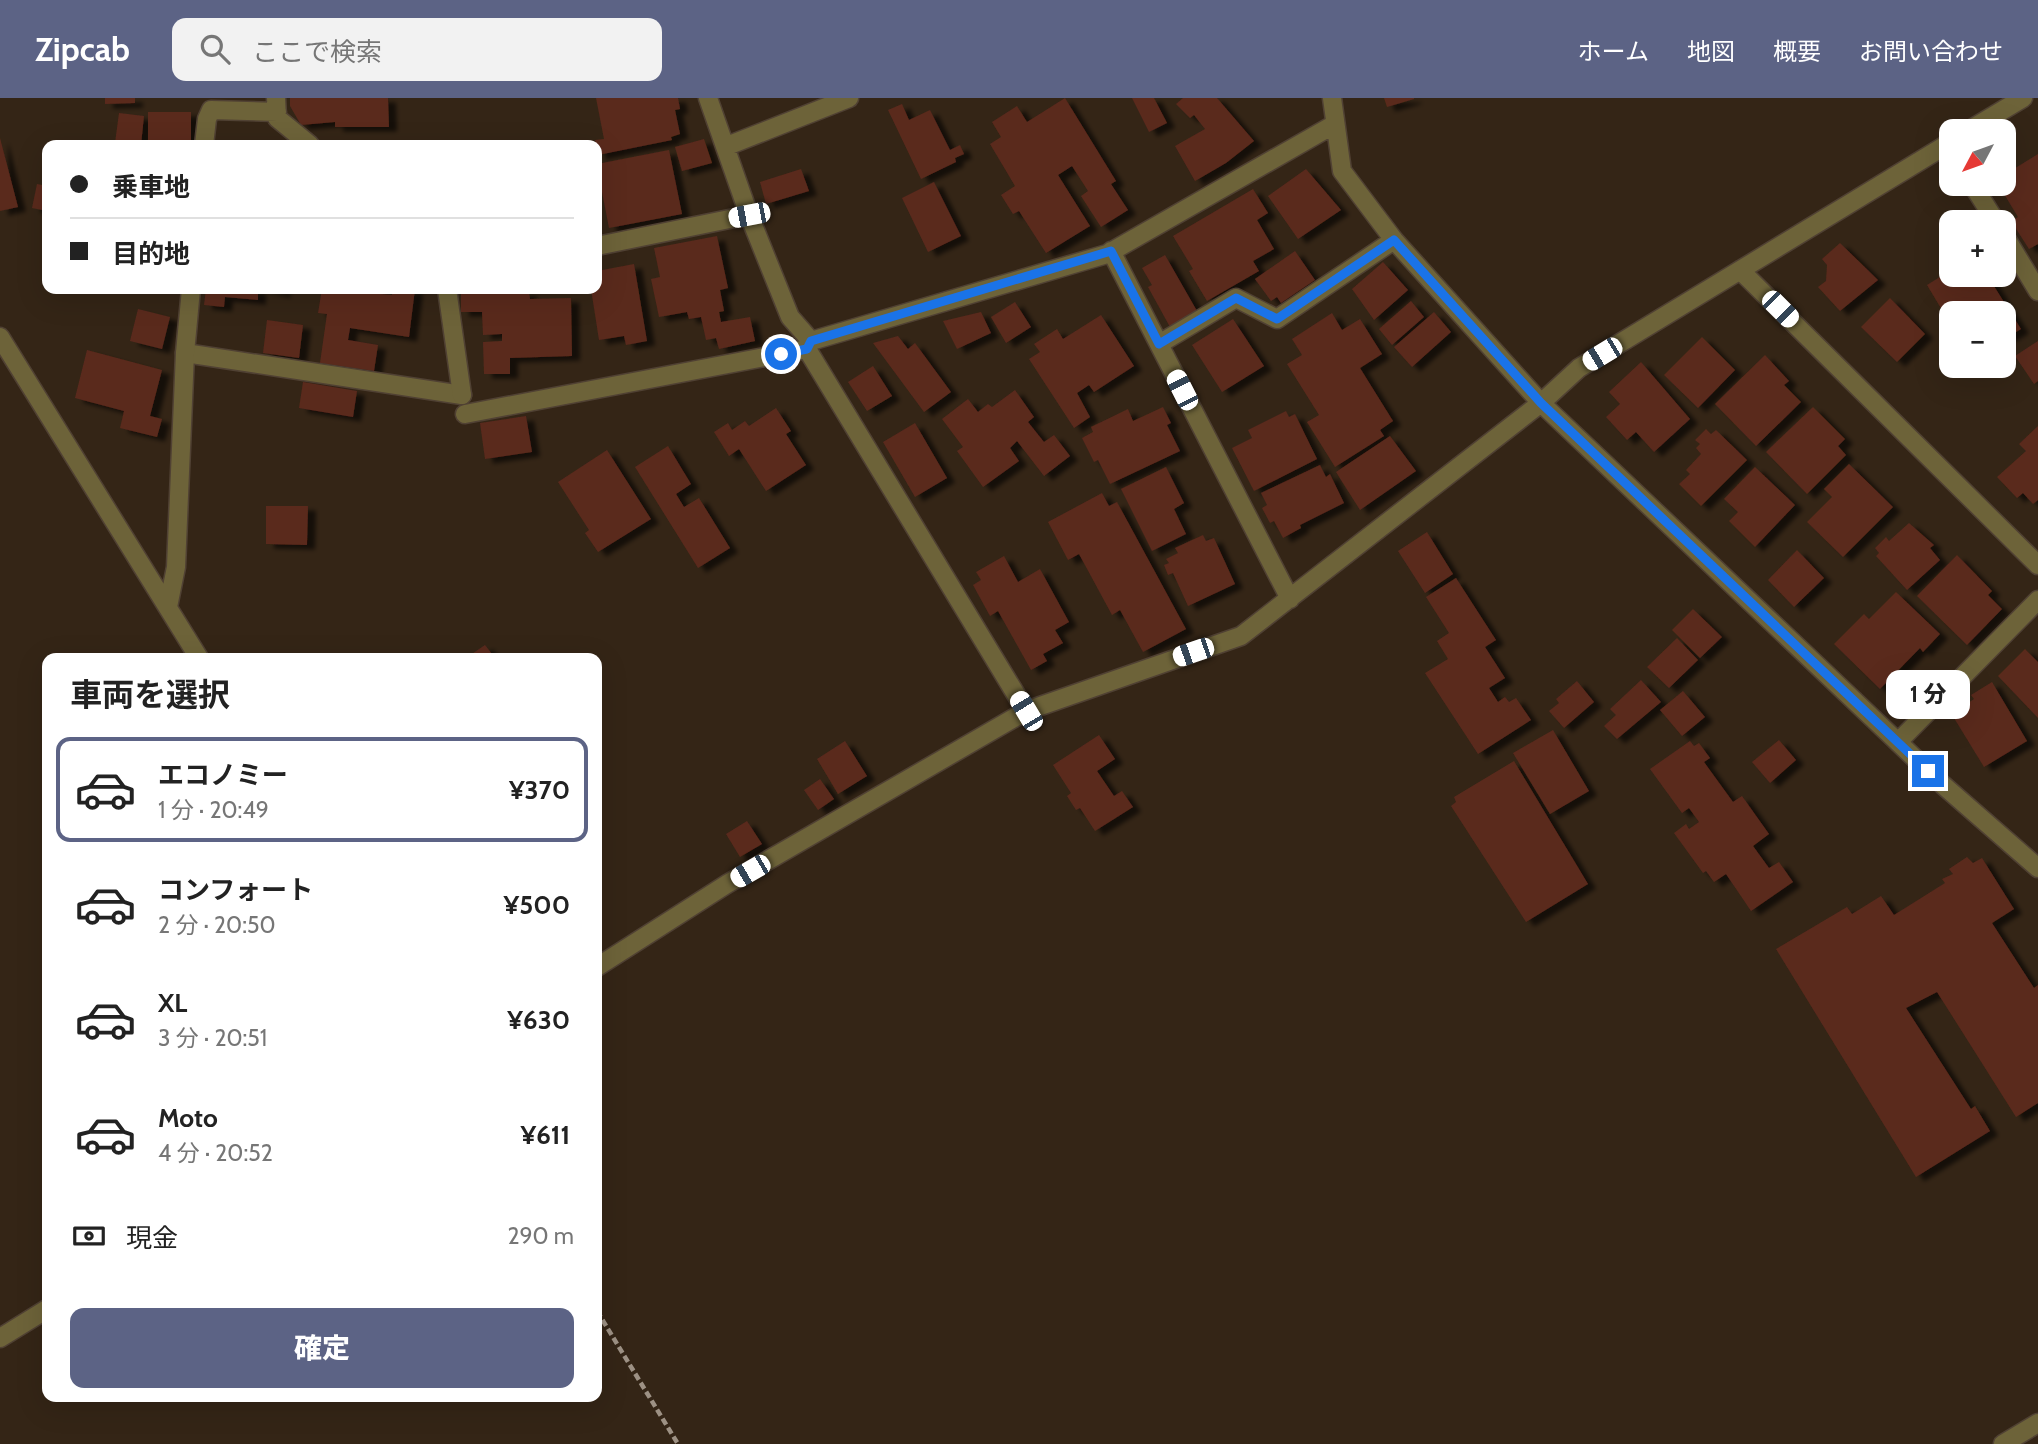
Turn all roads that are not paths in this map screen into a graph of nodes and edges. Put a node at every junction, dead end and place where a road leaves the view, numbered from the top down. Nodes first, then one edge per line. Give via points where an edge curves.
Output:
1 (708, 98) edge
2 (849, 98) edge
3 (1332, 98) edge
4 (2023, 98) edge
5 (276, 105) edge
6 (1988, 119) edge
7 (1335, 124) junction
8 (205, 140) edge
9 (304, 140) edge
10 (727, 146) junction
11 (1939, 152) edge
12 (749, 215) junction
13 (1394, 240) junction
14 (602, 245) edge
15 (1111, 251) junction
16 (2016, 255) edge
17 (1740, 270) junction
18 (2038, 291) edge
19 (191, 294) edge
20 (448, 294) edge
21 (0, 337) edge
22 (1159, 344) junction
23 (809, 345) junction
24 (185, 353) junction
25 (1541, 403) junction
26 (466, 414) dead end
27 (2038, 565) edge
28 (1290, 599) junction
29 (2038, 600) edge
30 (168, 607) junction
31 (196, 653) edge
32 (1026, 711) junction
33 (1898, 742) junction
34 (2038, 868) edge
35 (602, 964) edge
36 (42, 1312) edge
37 (0, 1338) edge
38 (2038, 1423) edge
39 (2003, 1444) edge

1 - 10 street
2 - 10 street
3 - 7 street
4 - 6 street
5 - 8 street via 211,110
5 - 9 street via 277,118
7 - 13 street via 1342,171
7 - 15 street
10 - 12 street
11 - 17 street
12 - 14 street
12 - 23 street via 790,317
13 - 22 street via 1277,319 1236,298
13 - 25 street
15 - 22 street
15 - 23 street
16 - 18 street
17 - 25 street via 1579,368
17 - 27 street
19 - 24 street
20 - 24 street via 462,395
21 - 30 street
22 - 28 street
23 - 26 street
23 - 32 street
24 - 30 street via 176,567
25 - 28 street
25 - 33 street
28 - 32 street via 1241,636
29 - 33 street
30 - 31 street
32 - 35 street via 727,884
33 - 34 street
36 - 37 street
38 - 39 street

